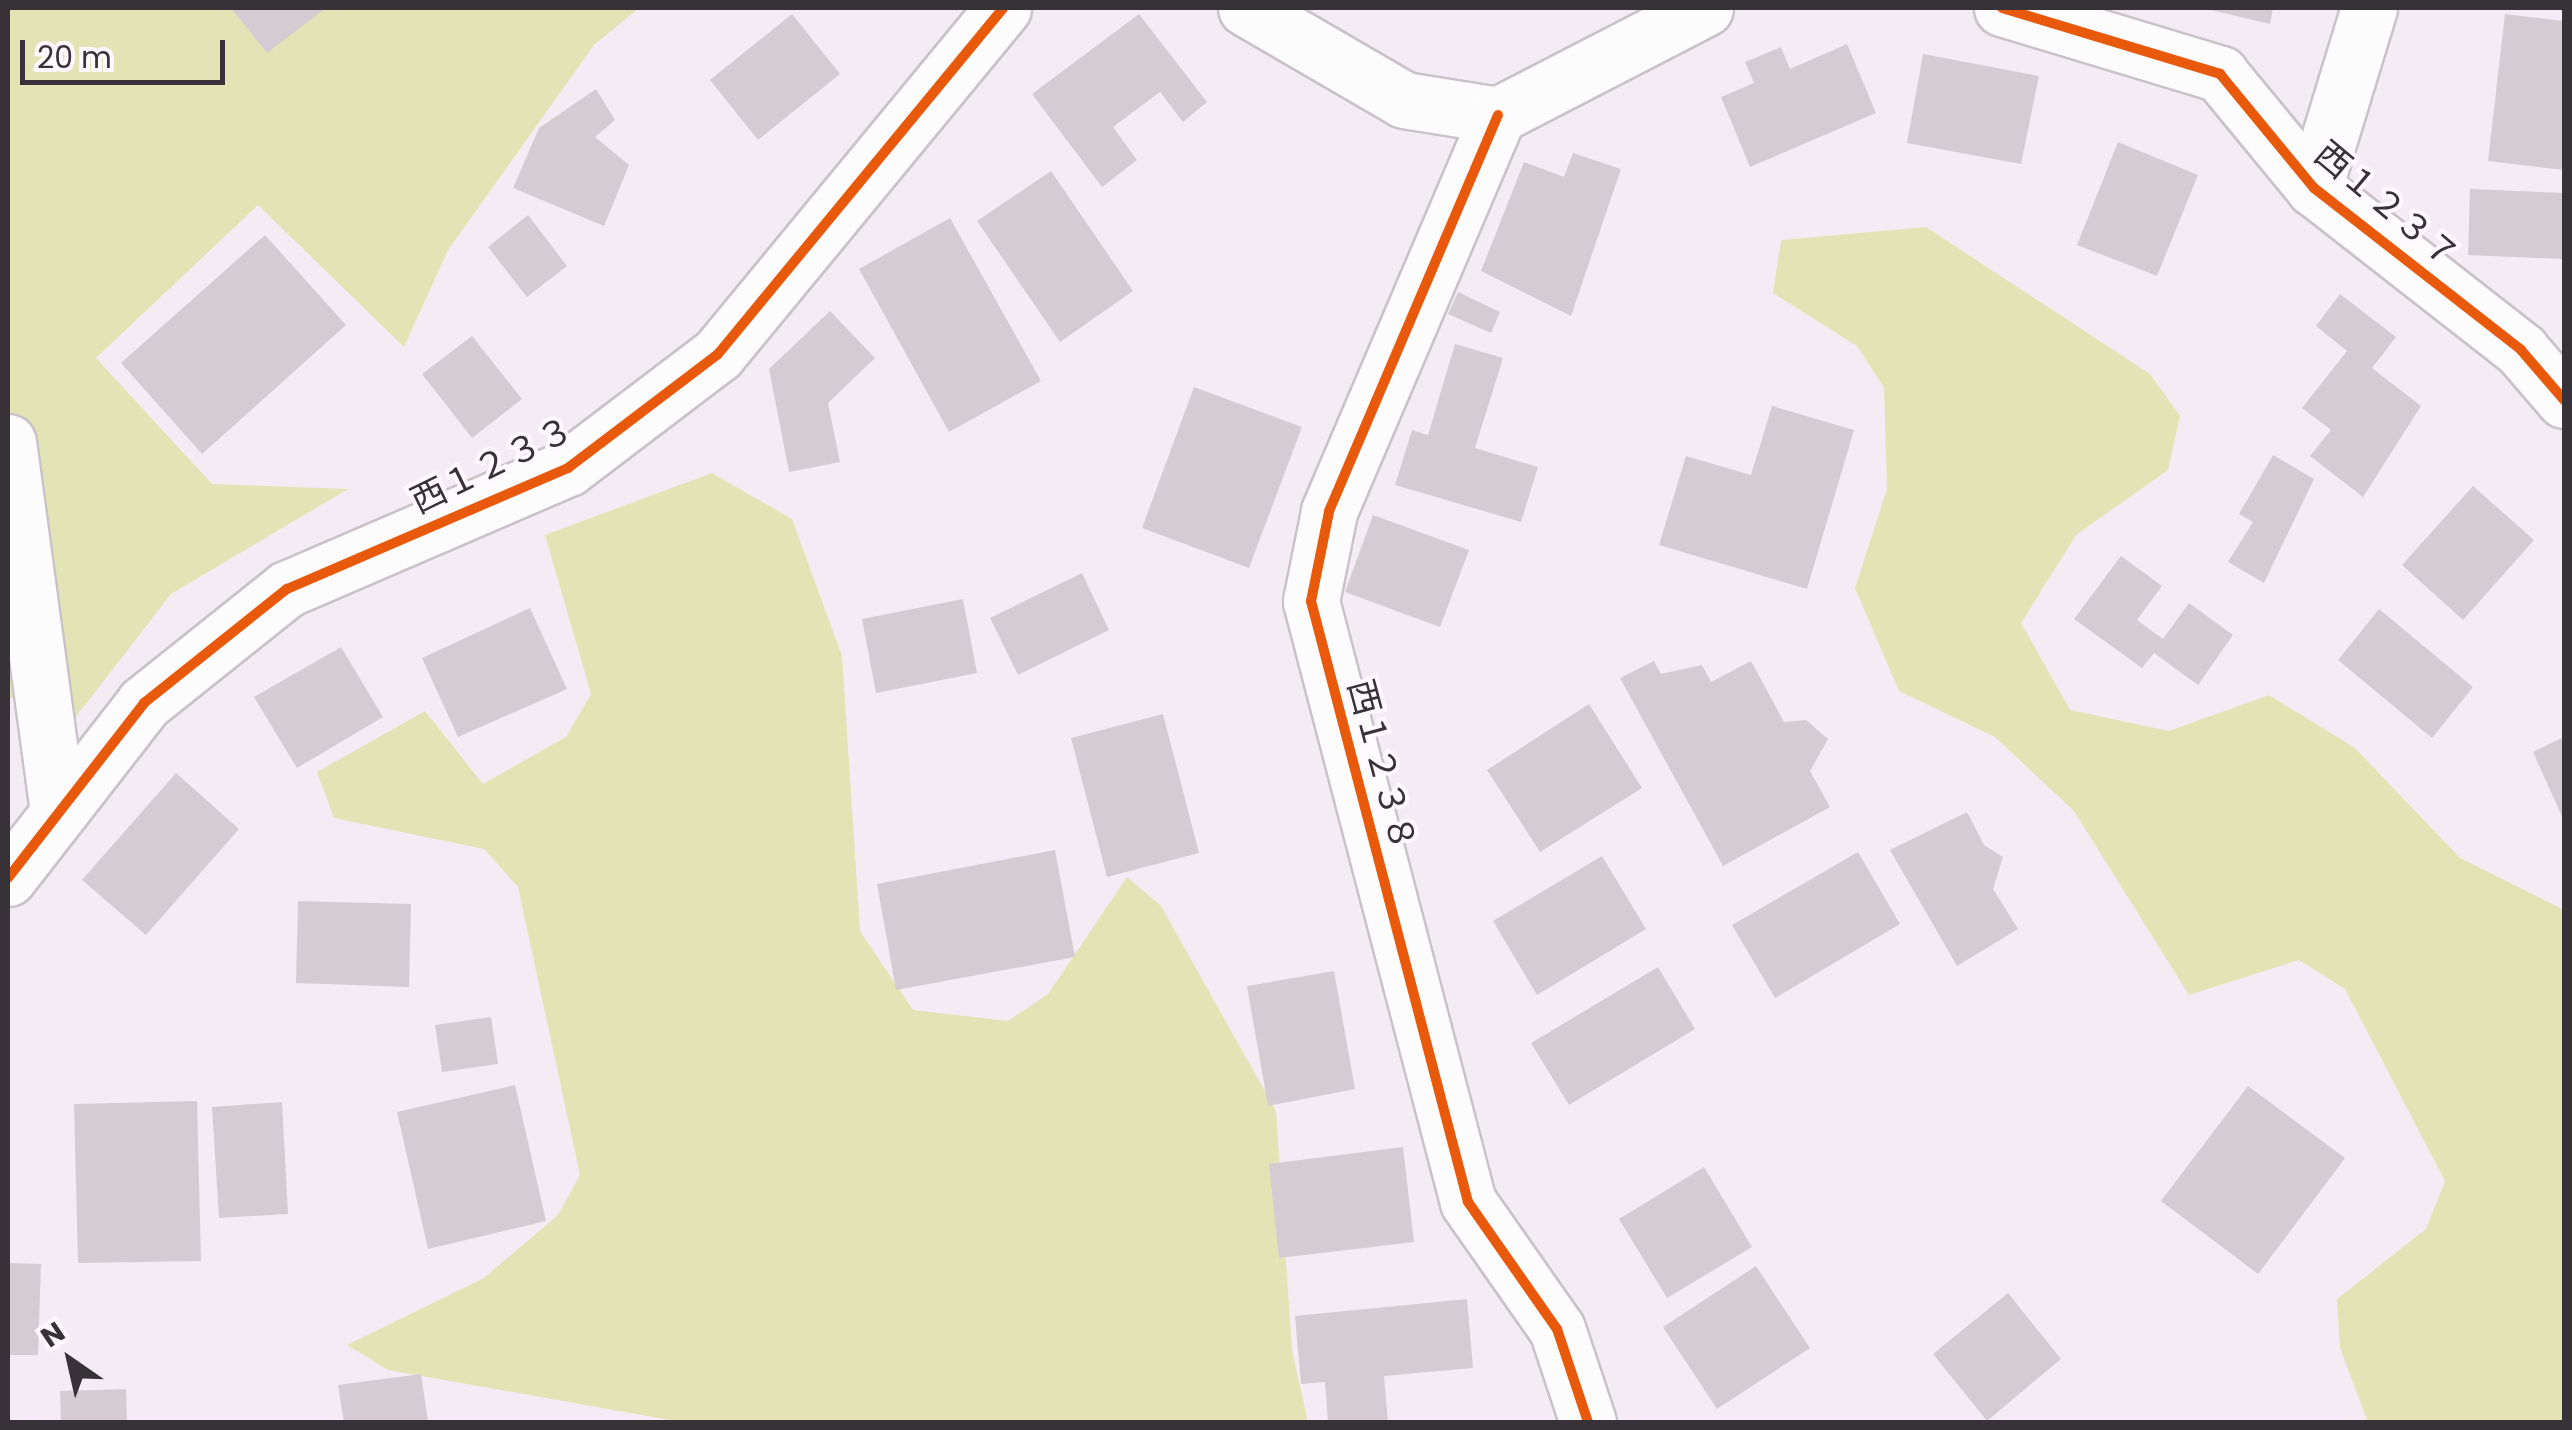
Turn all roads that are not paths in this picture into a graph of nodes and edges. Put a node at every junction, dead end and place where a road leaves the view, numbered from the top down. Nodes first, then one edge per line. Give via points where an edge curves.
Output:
1 (1003, 8) edge
2 (1246, 8) edge
3 (1705, 8) edge
4 (2002, 8) edge
5 (2369, 8) edge
6 (1498, 116) junction
7 (2314, 188) junction
8 (2564, 400) edge
9 (8, 442) edge
10 (58, 813) junction
11 (8, 878) edge
12 (1588, 1422) edge

1 - 10 street, 西１２３３ via 718,354 568,468 287,589 144,703
2 - 6 street via 1404,100
3 - 6 street
4 - 7 street, 西１２３７ via 2220,74
5 - 7 street
6 - 12 street, 西１２３８ via 1329,512 1311,601 1468,1202 1557,1329
7 - 8 street, 西１２３７ via 2522,350
9 - 10 street
10 - 11 street, 西１２３３

